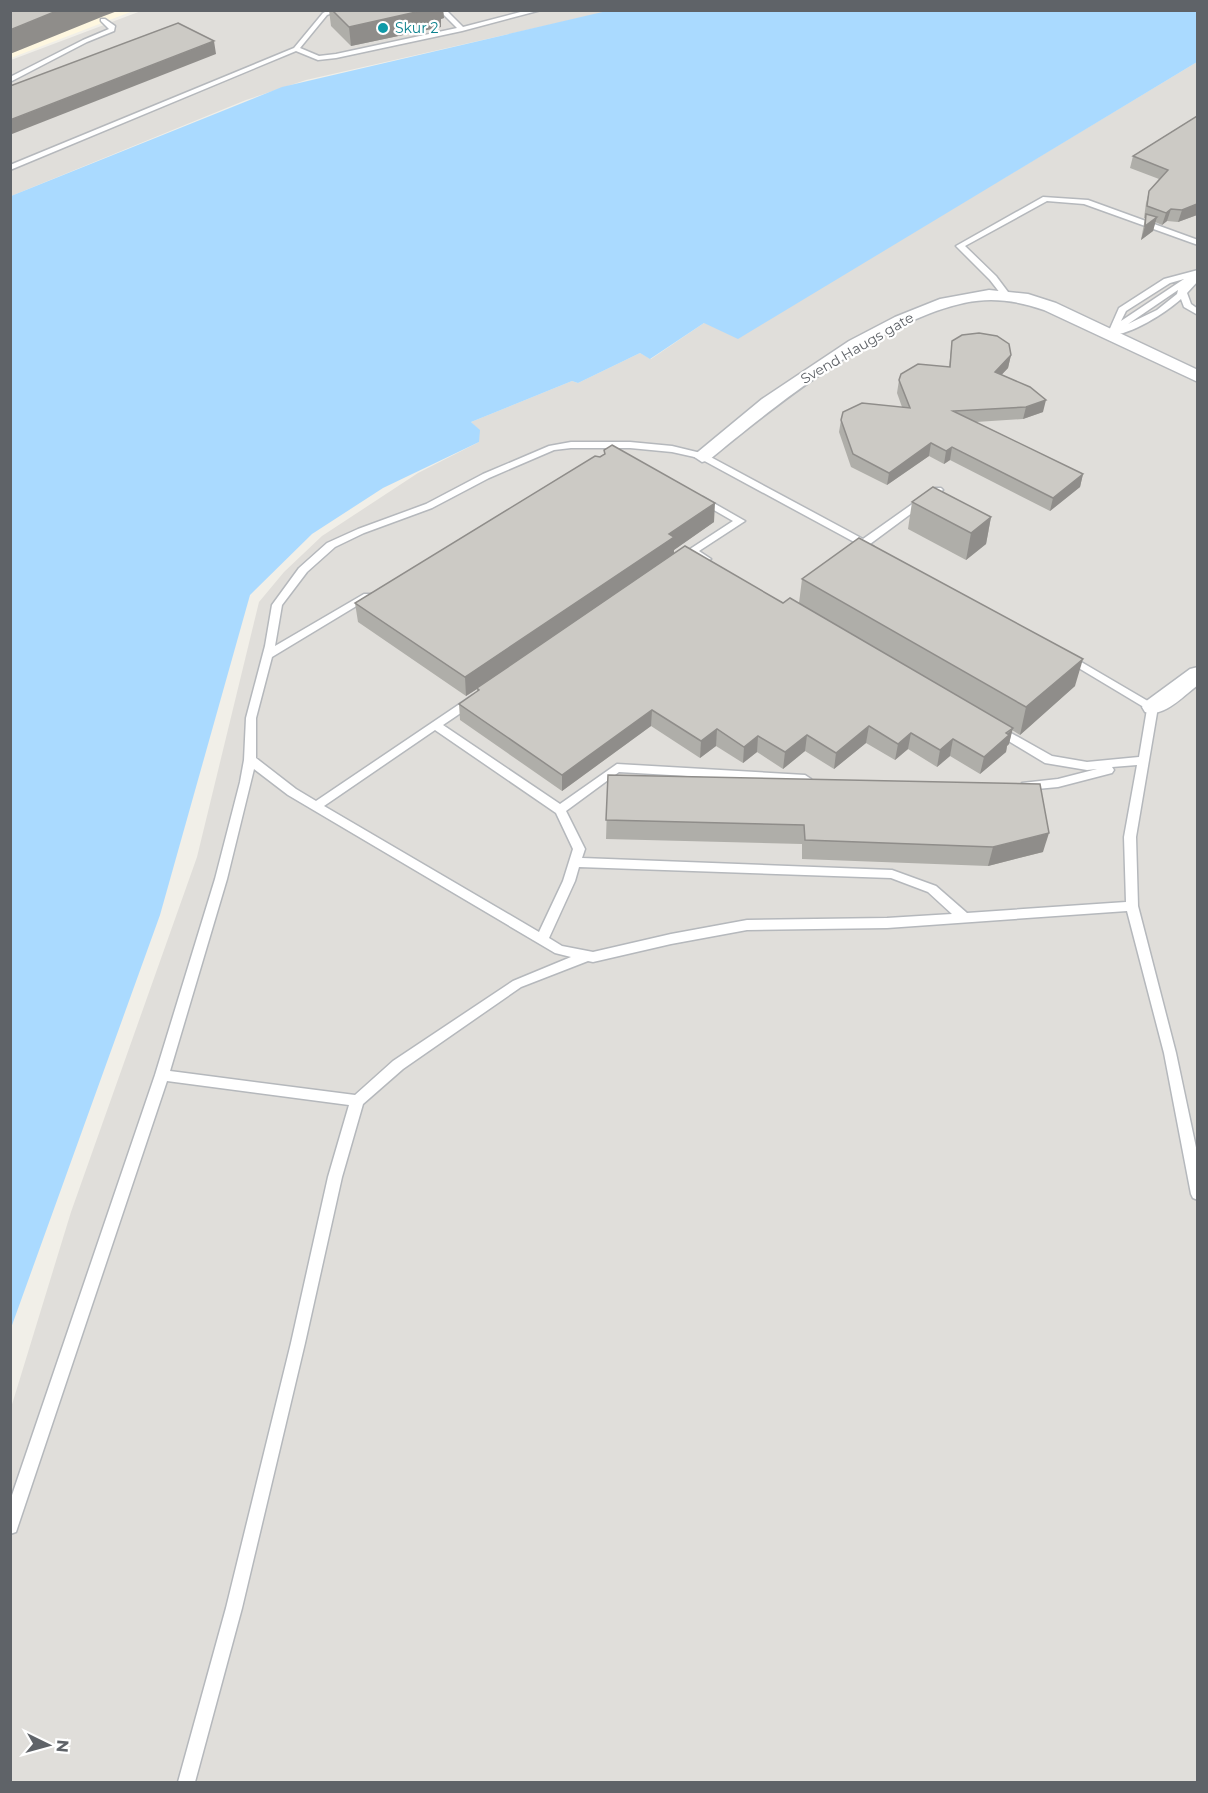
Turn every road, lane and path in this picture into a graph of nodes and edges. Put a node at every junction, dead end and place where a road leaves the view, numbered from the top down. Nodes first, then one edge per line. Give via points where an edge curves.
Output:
1 (338, 10) edge
2 (442, 10) edge
3 (538, 10) edge
4 (103, 20) dead end
5 (462, 28) junction
6 (296, 49) junction
7 (10, 80) edge
8 (10, 168) edge
9 (1197, 243) edge
10 (1197, 273) edge
11 (1180, 285) junction
12 (1184, 295) junction
13 (1007, 296) junction
14 (1197, 313) edge
15 (1112, 333) junction
16 (1197, 377) edge
17 (604, 445) junction
18 (702, 456) junction
19 (631, 459) edge
20 (938, 490) edge
21 (691, 492) edge
22 (863, 544) junction
23 (692, 551) junction
24 (882, 553) edge
25 (682, 557) edge
26 (713, 563) edge
27 (379, 589) edge
28 (1052, 649) edge
29 (268, 655) junction
30 (1197, 674) edge
31 (485, 691) edge
32 (1153, 706) junction
33 (435, 725) junction
34 (988, 725) edge
35 (250, 760) junction
36 (1144, 760) junction
37 (817, 780) edge
38 (1014, 787) edge
39 (316, 806) junction
40 (560, 810) junction
41 (575, 862) junction
42 (1132, 906) junction
43 (964, 917) junction
44 (542, 939) junction
45 (587, 957) junction
46 (162, 1075) junction
47 (357, 1101) junction
48 (1197, 1194) edge
49 (10, 1526) edge
50 (186, 1782) edge

1 - 6 lane via 325,14
2 - 5 lane
3 - 5 lane
4 - 7 lane via 112,30
5 - 6 lane via 336,56 318,58
6 - 8 lane
9 - 13 lane via 1085,202 1046,199 960,246
10 - 11 lane
10 - 12 lane
10 - 15 lane via 1167,281 1122,310
11 - 12 lane
11 - 15 lane
12 - 14 lane via 1187,305
12 - 15 lane via 1147,321
13 - 15 street, Svend Haugs gate via 1029,299
13 - 18 street, Svend Haugs gate via 958,299 908,316 764,404
15 - 16 street, Svend Haugs gate
17 - 18 lane via 672,448
17 - 19 lane
17 - 29 lane via 552,448 429,506 332,545 303,570 277,605
18 - 22 lane
20 - 22 lane
21 - 23 lane via 740,520
22 - 24 lane
23 - 25 lane
23 - 26 lane
27 - 29 lane
28 - 32 lane
29 - 35 lane via 251,718
30 - 32 street
31 - 33 lane
32 - 36 lane
33 - 39 lane
33 - 40 lane
34 - 36 lane via 1049,760 1086,766
35 - 39 lane
35 - 46 lane via 221,879
36 - 38 lane via 1058,783
36 - 42 lane via 1130,837
37 - 40 lane via 617,768
39 - 44 lane
40 - 41 lane via 579,849
41 - 43 lane via 892,874 932,889
41 - 44 lane
42 - 43 lane
42 - 48 lane via 1170,1053
43 - 45 lane via 747,926
44 - 45 lane via 559,950
45 - 47 lane via 509,989 398,1065
46 - 47 lane
46 - 49 lane
47 - 50 lane via 335,1177 234,1608

